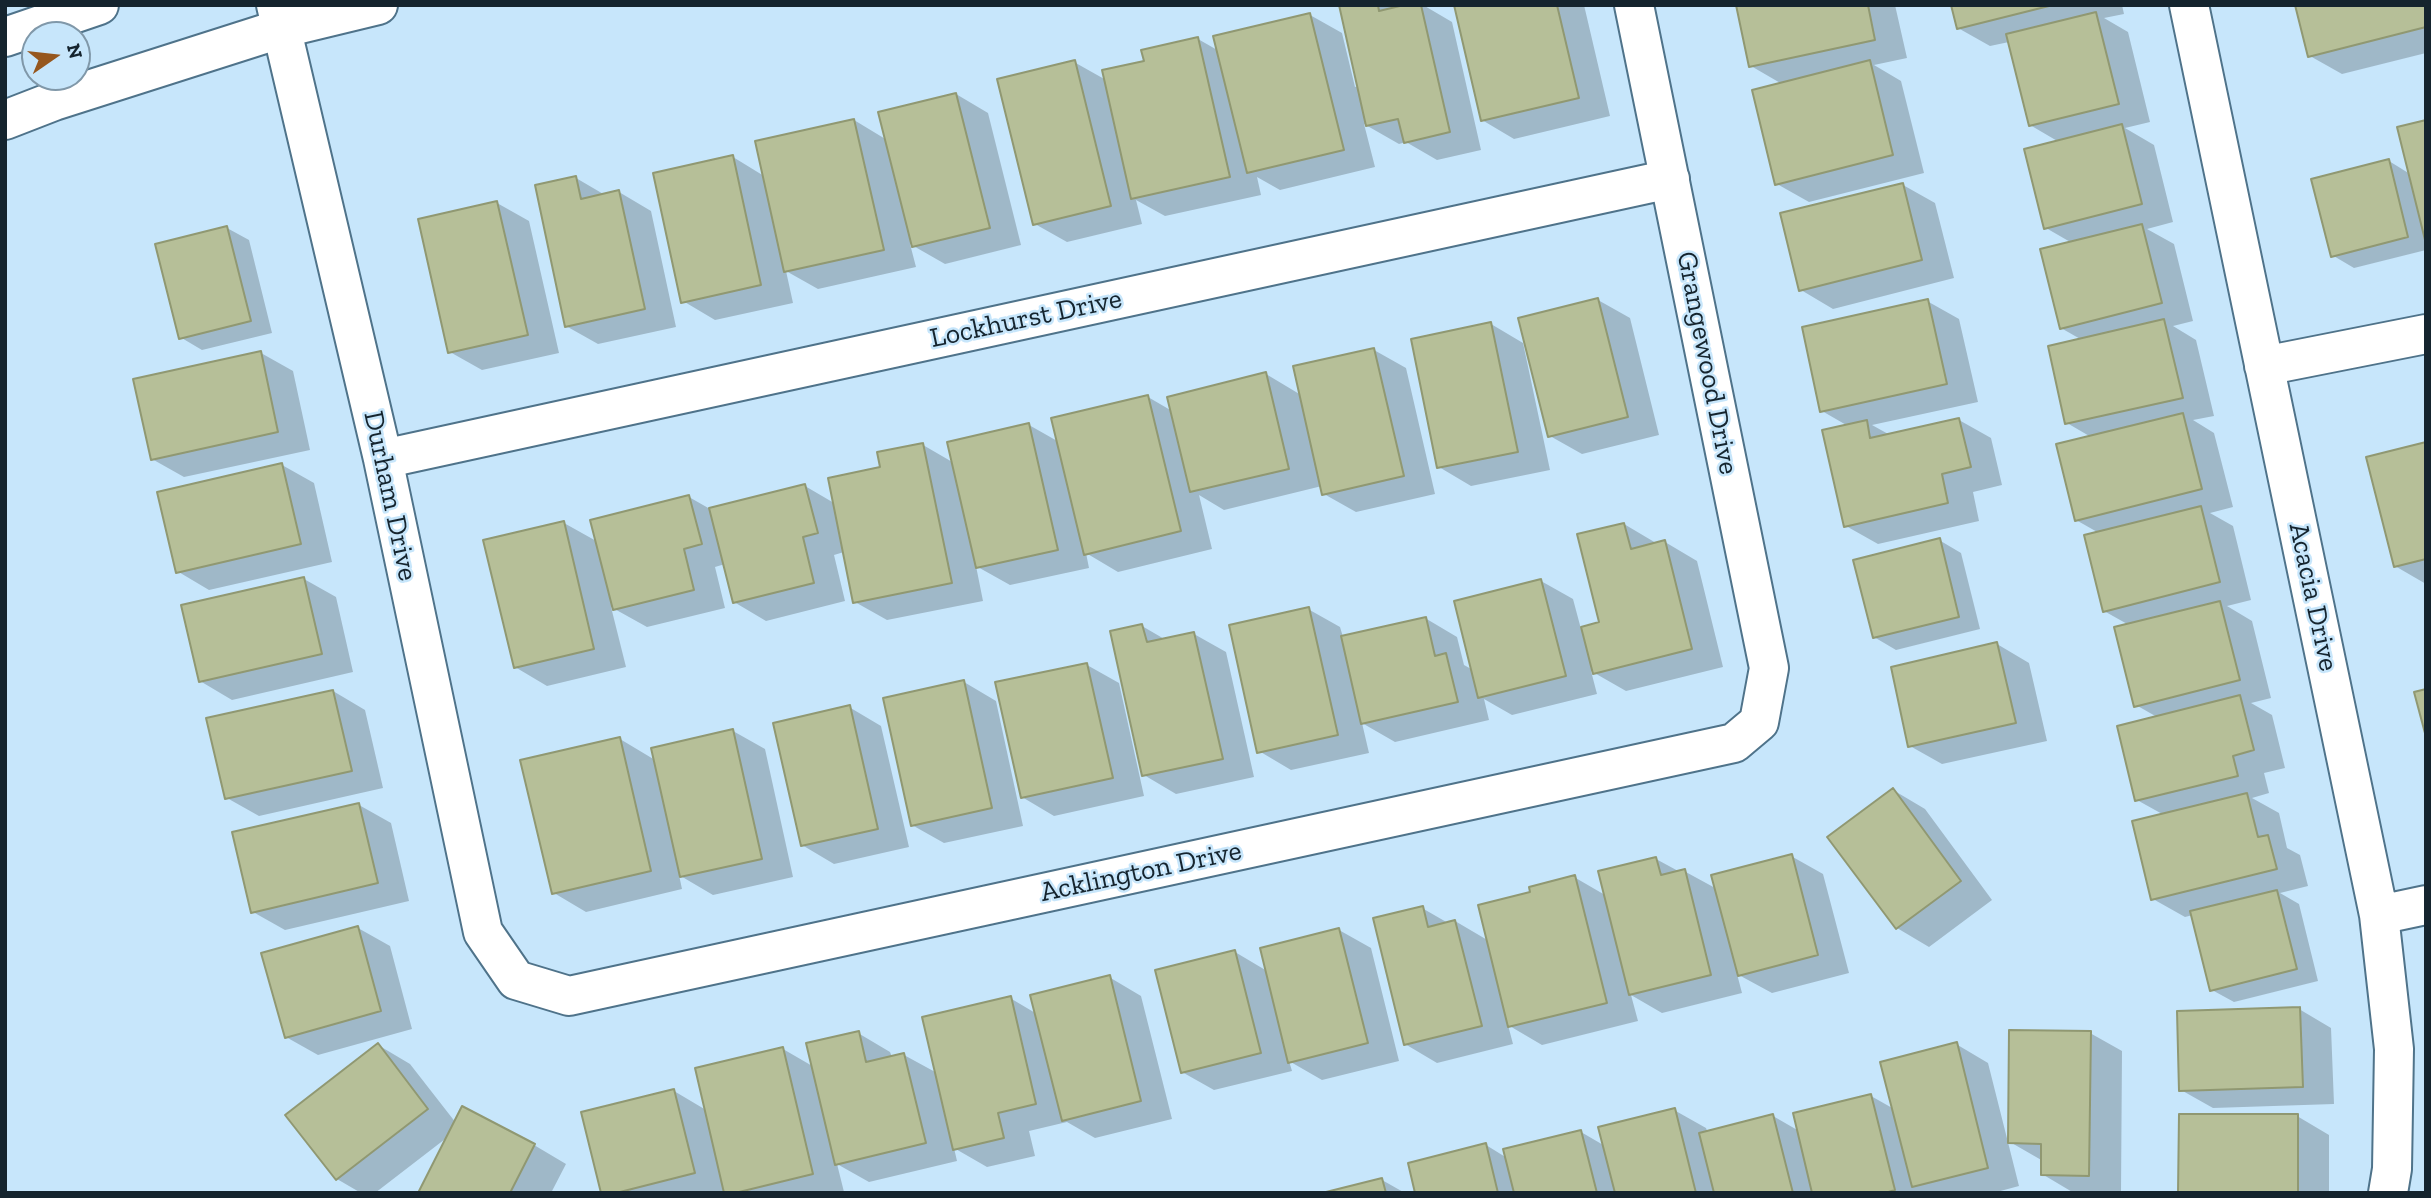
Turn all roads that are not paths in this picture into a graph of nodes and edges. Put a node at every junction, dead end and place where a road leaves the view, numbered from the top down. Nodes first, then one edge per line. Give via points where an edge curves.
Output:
1 (99, 5) edge
2 (378, 5) edge
3 (1634, 5) edge
4 (2189, 5) edge
5 (280, 16) edge
6 (5, 37) edge
7 (5, 120) edge
8 (1670, 179) junction
9 (2426, 334) edge
10 (2264, 366) junction
11 (383, 459) junction
12 (1759, 722) joint
13 (2426, 905) edge
14 (2379, 915) junction
15 (516, 980) joint
16 (2388, 1193) edge

1 - 6 street
2 - 5 street
3 - 8 street, Grangewood Drive
4 - 10 street, Acacia Drive
5 - 7 street
5 - 11 street, Durham Drive
8 - 11 street, Lockhurst Drive
8 - 12 street, Grangewood Drive via 1769,668
9 - 10 street
10 - 14 street, Acacia Drive
11 - 15 street, Durham Drive via 483,932
12 - 15 street, Acklington Drive via 1734,743 569,996
13 - 14 street
14 - 16 street, Acacia Drive via 2394,1049

